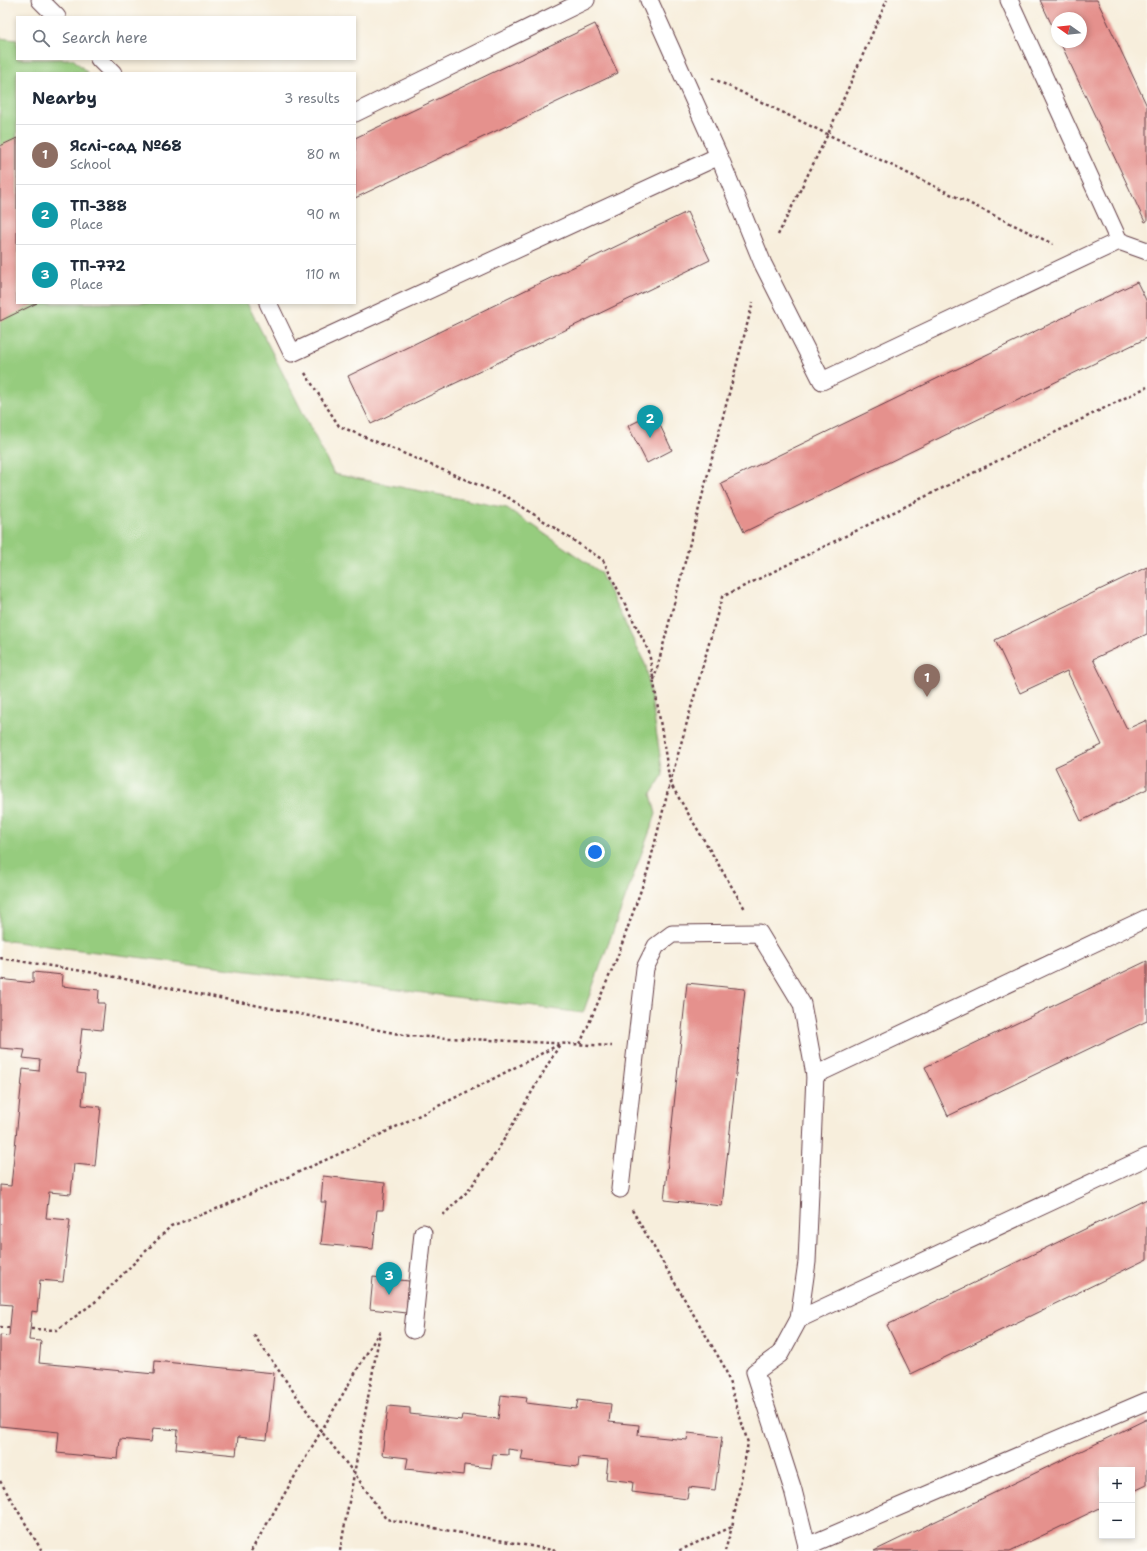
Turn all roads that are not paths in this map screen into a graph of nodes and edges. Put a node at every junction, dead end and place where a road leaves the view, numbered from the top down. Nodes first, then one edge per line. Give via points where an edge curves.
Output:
1 (40, 0) edge
2 (586, 0) edge
3 (649, 0) edge
4 (1009, 0) edge
5 (56, 16) edge
6 (100, 60) edge
7 (112, 72) edge
8 (356, 113) edge
9 (719, 156) junction
10 (1119, 241) junction
11 (1147, 251) edge
12 (268, 304) edge
13 (1147, 918) edge
14 (815, 1075) junction
15 (1147, 1157) edge
16 (620, 1189) road end
17 (423, 1234) road end
18 (799, 1319) junction
19 (413, 1330) dead end
20 (1147, 1401) edge
21 (806, 1548) edge

1 - 5 lane
2 - 8 lane
3 - 9 lane
4 - 10 lane
6 - 7 lane
9 - 10 lane via 763,264 822,381
9 - 12 lane via 292,353
10 - 11 lane
13 - 14 lane
14 - 16 lane via 802,1004 759,933 672,934 656,946 645,968
14 - 18 lane via 807,1262
15 - 18 lane
17 - 19 lane
18 - 21 lane via 780,1354 755,1372 793,1490
20 - 21 lane

